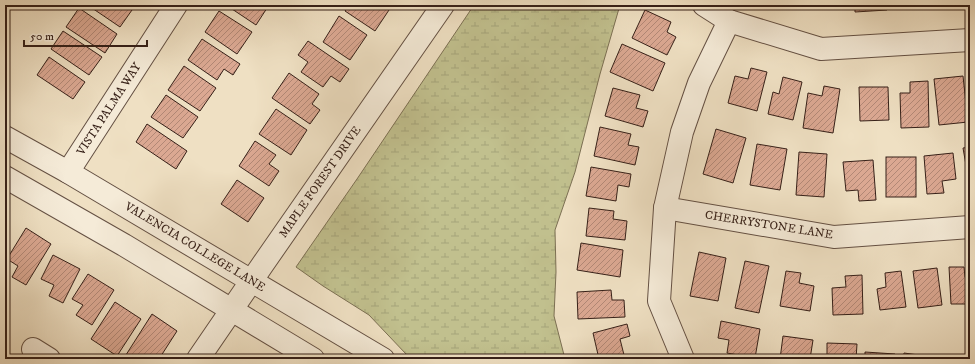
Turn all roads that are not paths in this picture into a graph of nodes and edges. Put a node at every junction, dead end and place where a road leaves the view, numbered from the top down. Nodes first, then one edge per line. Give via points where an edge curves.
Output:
1 (176, 5) edge
2 (443, 5) edge
3 (704, 5) edge
4 (730, 21) junction
5 (970, 40) edge
6 (5, 137) edge
7 (68, 172) junction
8 (5, 177) edge
9 (665, 208) junction
10 (970, 227) edge
11 (251, 280) junction
12 (231, 310) junction
13 (198, 359) edge
14 (313, 359) edge
15 (383, 359) edge
16 (683, 359) edge

1 - 7 street, VISTA PALMA WAY
2 - 11 street, MAPLE FOREST DRIVE
3 - 4 street
4 - 5 street via 821,49
4 - 9 street via 699,84 682,132
6 - 7 street, VALENCIA COLLEGE LANE
7 - 11 street, VALENCIA COLLEGE LANE
8 - 12 street
9 - 10 street, CHERRYSTONE LANE via 834,237
9 - 16 street via 659,301
11 - 12 street, MAPLE FOREST DRIVE
11 - 15 street, VALENCIA COLLEGE LANE
12 - 13 street, MAPLE FOREST DRIVE
12 - 14 street

